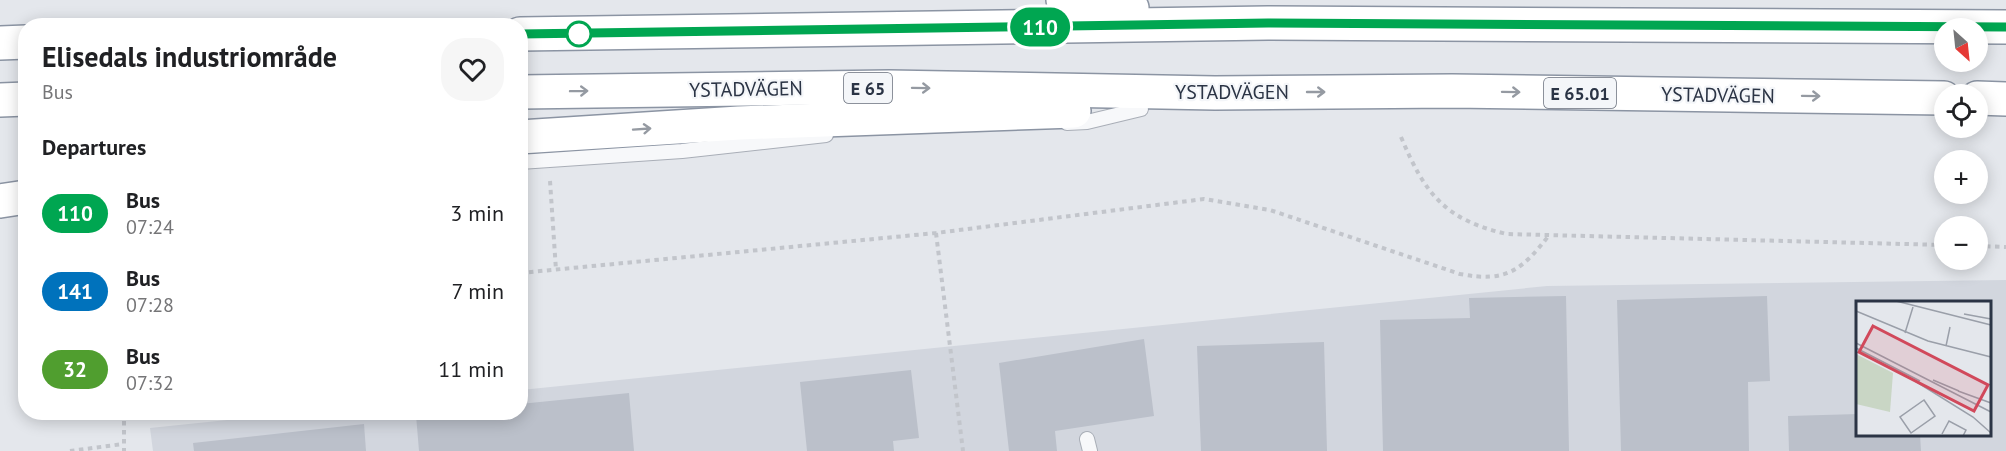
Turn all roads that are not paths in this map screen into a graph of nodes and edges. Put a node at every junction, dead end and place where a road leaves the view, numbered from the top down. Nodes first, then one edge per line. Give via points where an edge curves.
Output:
1 (1063, 0) edge
2 (1268, 23) junction
3 (2006, 27) edge
4 (528, 34) edge
5 (18, 42) edge
6 (0, 43) edge
7 (528, 92) edge
8 (1215, 93) junction
9 (1934, 98) edge
10 (1988, 98) edge
11 (18, 99) edge
12 (2006, 99) edge
13 (0, 100) edge
14 (1141, 109) junction
15 (528, 136) edge
16 (528, 161) edge
17 (18, 198) edge
18 (0, 201) edge

1 - 2 highway
2 - 3 highway
2 - 4 highway
5 - 6 highway
7 -> 8 highway, YSTADVÄGEN / E 65 via 889,87
8 -> 9 highway, YSTADVÄGEN / E 65.01 via 1452,91
8 - 14 highway
10 - 12 highway
11 - 13 highway
15 -> 14 highway via 739,123
14 - 16 lane via 1087,122 848,133 682,151
17 - 18 highway

